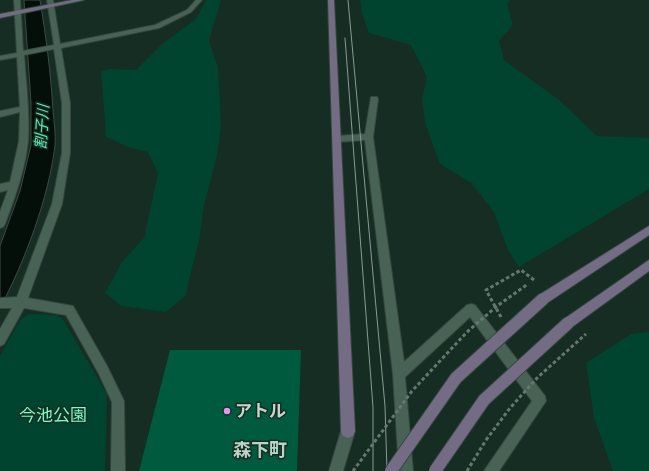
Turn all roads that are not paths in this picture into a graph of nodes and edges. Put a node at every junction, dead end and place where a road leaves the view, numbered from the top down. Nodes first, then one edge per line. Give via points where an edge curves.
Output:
1 (17, 0) edge
2 (81, 0) edge
3 (199, 0) edge
4 (330, 0) edge
5 (49, 5) edge
6 (19, 13) junction
7 (0, 16) edge
8 (54, 46) junction
9 (22, 53) junction
10 (0, 58) edge
11 (374, 99) dead end
12 (23, 109) junction
13 (0, 114) edge
14 (369, 137) junction
15 (337, 140) junction
16 (13, 185) junction
17 (0, 188) edge
18 (0, 224) edge
19 (649, 230) edge
20 (649, 265) edge
21 (18, 302) junction
22 (0, 303) edge
23 (0, 340) edge
24 (399, 374) junction
25 (348, 431) junction
26 (118, 471) edge
27 (336, 471) edge
28 (341, 471) edge
29 (391, 471) edge
30 (406, 471) edge
31 (435, 471) edge
32 (491, 471) edge

1 - 6 street
2 - 5 street
3 - 8 street via 189,11 157,27
4 - 15 street
5 - 6 street
5 - 8 street
6 - 7 street
6 - 9 street
8 - 9 street
8 - 21 street via 66,103 66,153 57,204
9 - 10 street
9 - 12 street
11 - 14 street
12 - 13 street
12 - 16 street via 21,154
14 - 15 street
14 - 24 street
15 - 25 street
16 - 17 street
16 - 18 street
19 - 29 street, bridge via 543,299 456,378
20 - 31 street, bridge via 568,323 484,400
21 - 22 street
21 - 23 street
21 - 26 street via 69,310 118,401
24 - 30 street
24 - 32 street via 471,309 540,401
25 - 27 street
25 - 28 street

